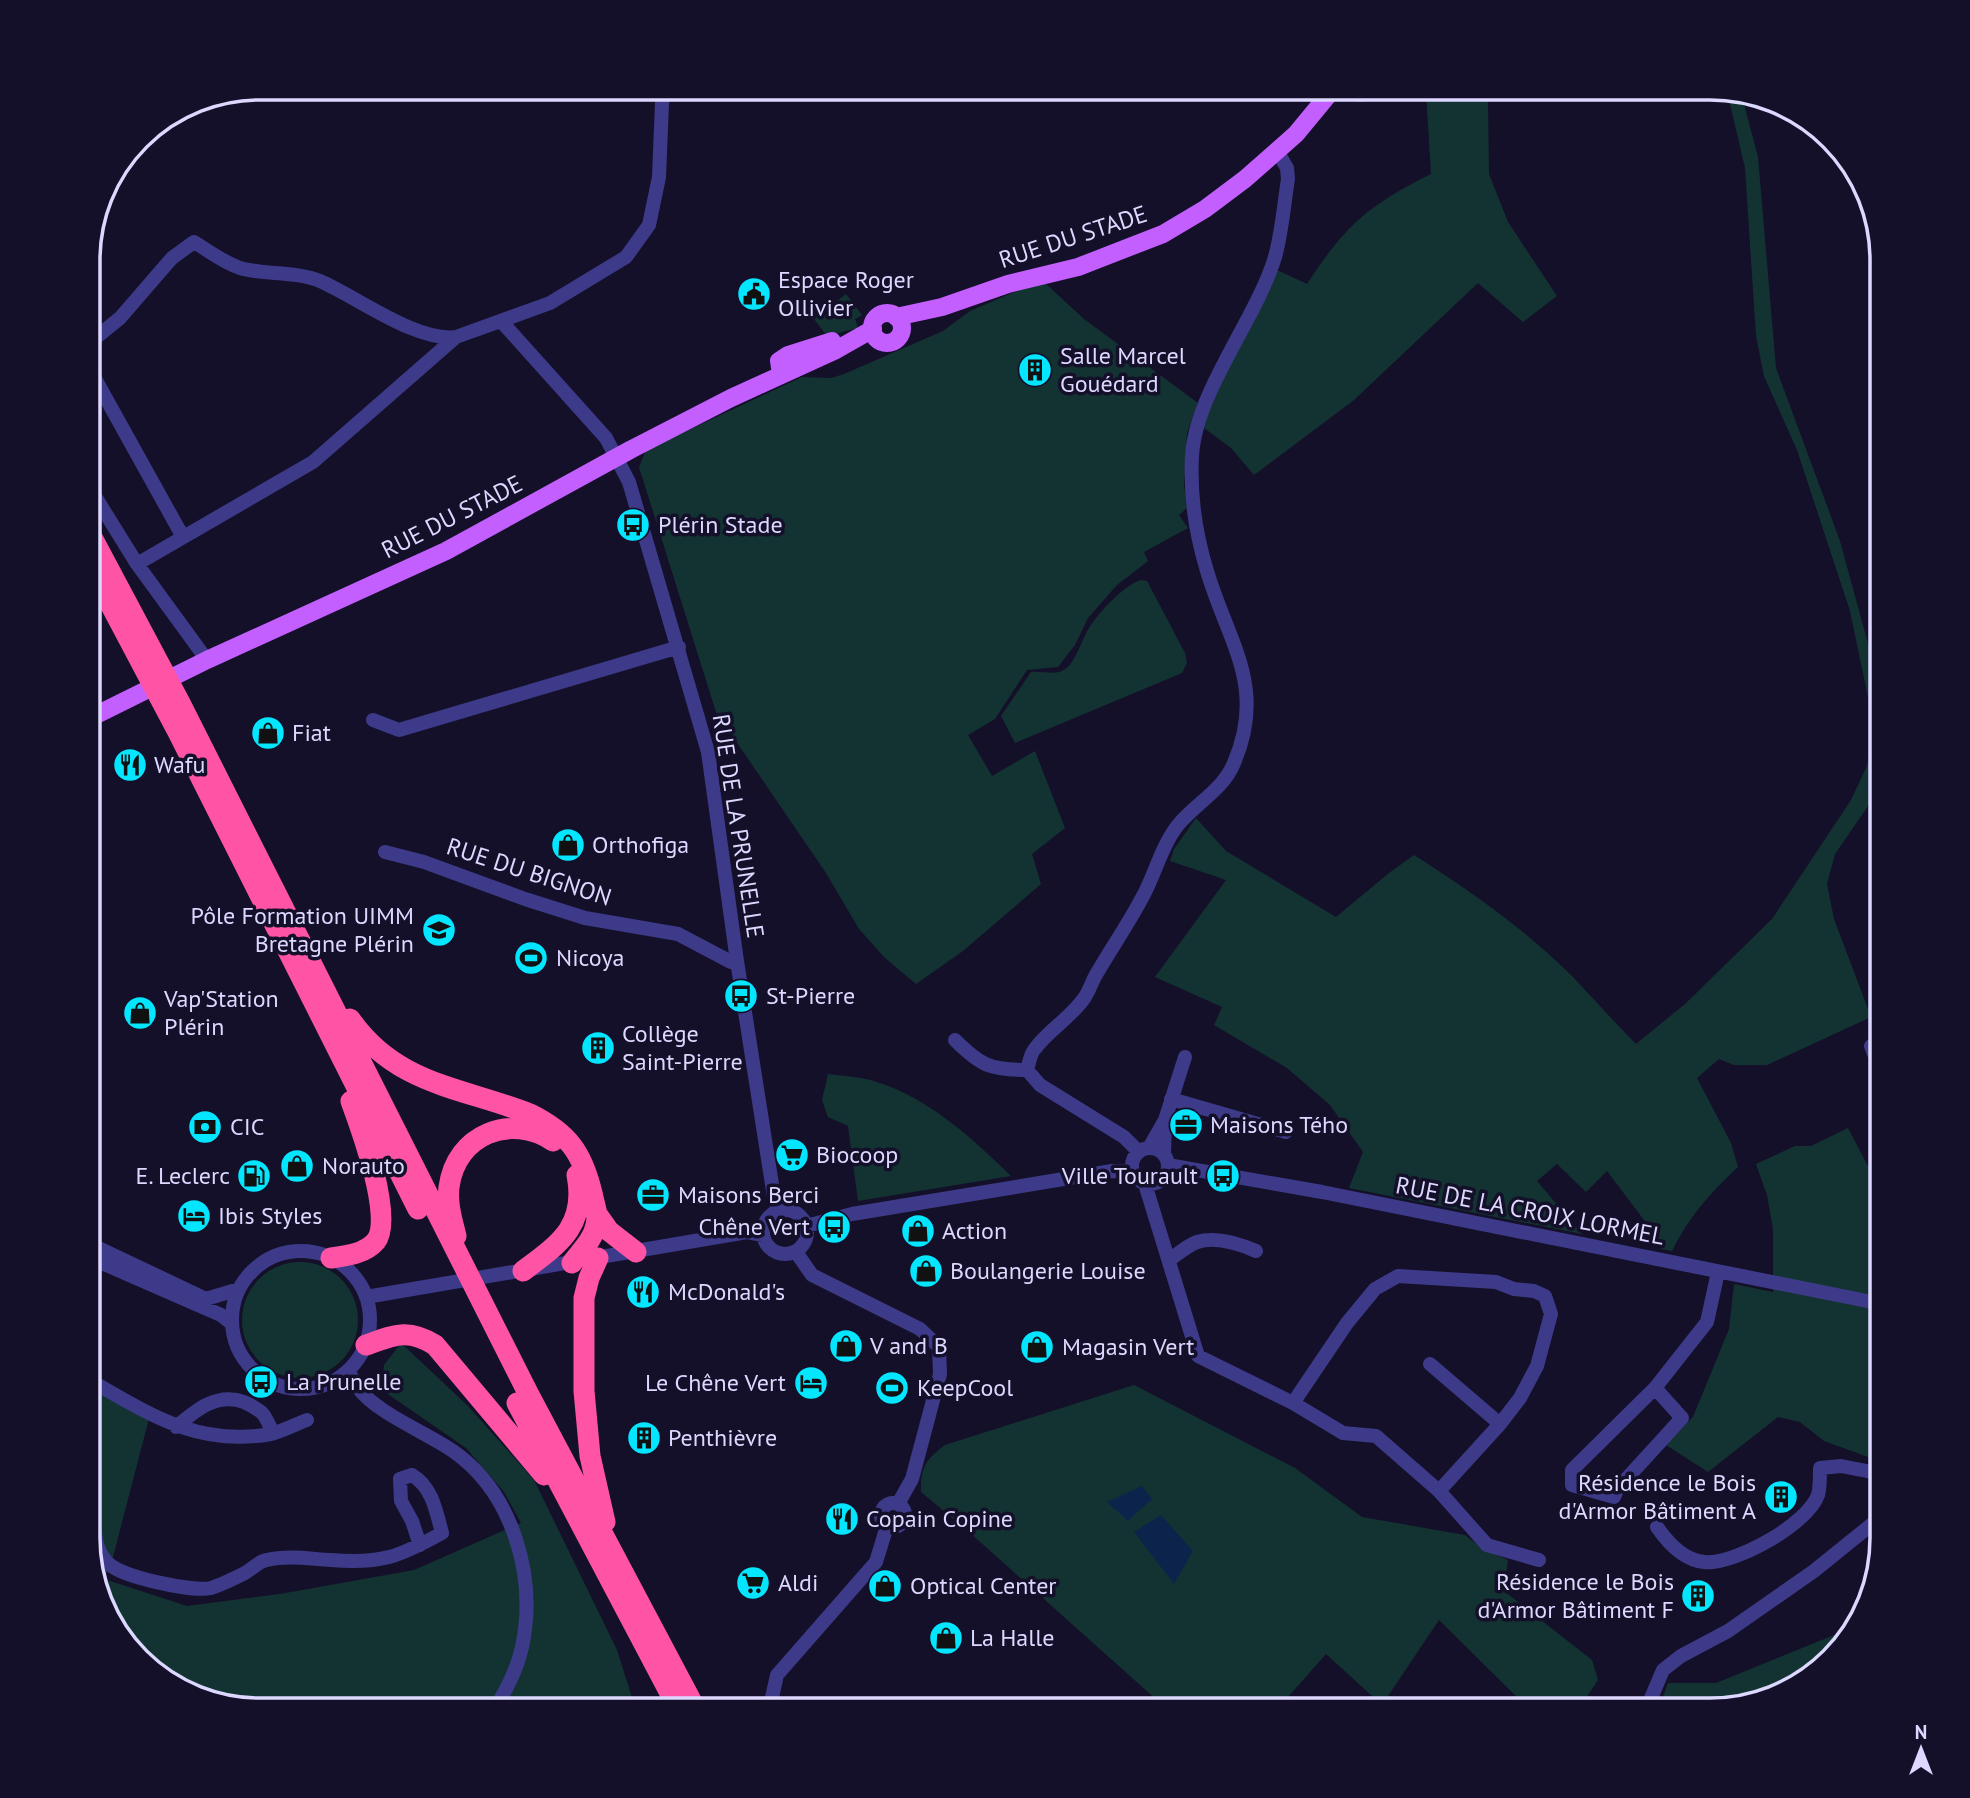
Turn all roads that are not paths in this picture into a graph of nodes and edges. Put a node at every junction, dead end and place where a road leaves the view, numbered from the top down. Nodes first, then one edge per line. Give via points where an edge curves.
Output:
1 (663, 100) edge
2 (1323, 100) edge
3 (1277, 151) junction
4 (501, 321) junction
5 (899, 323) junction
6 (100, 334) edge
7 (876, 335) junction
8 (456, 337) junction
9 (856, 338) junction
10 (836, 349) junction
11 (780, 368) junction
12 (100, 388) edge
13 (617, 457) junction
14 (100, 505) edge
15 (183, 537) junction
16 (100, 553) edge
17 (136, 564) junction
18 (100, 585) edge
19 (679, 647) junction
20 (203, 662) junction
21 (100, 713) edge
22 (373, 720) dead end
23 (385, 852) dead end
24 (304, 950) junction
25 (737, 961) junction
26 (955, 1040) dead end
27 (339, 1055) junction
28 (1185, 1057) dead end
29 (1027, 1070) junction
30 (1171, 1099) junction
31 (1165, 1120) junction
32 (1286, 1132) dead end
33 (1144, 1150) junction
34 (1166, 1160) junction
35 (1133, 1172) junction
36 (1145, 1184) junction
37 (779, 1212) junction
38 (597, 1214) junction
39 (806, 1227) junction
40 (763, 1235) junction
41 (1256, 1251) dead end
42 (100, 1252) edge
43 (636, 1252) junction
44 (100, 1255) edge
45 (799, 1256) junction
46 (331, 1258) junction
47 (598, 1258) junction
48 (459, 1259) junction
49 (1169, 1260) junction
50 (572, 1263) junction
51 (515, 1272) junction
52 (1718, 1272) junction
53 (239, 1289) junction
54 (366, 1297) junction
55 (1870, 1302) edge
56 (232, 1323) junction
57 (366, 1345) junction
58 (1430, 1364) dead end
59 (348, 1371) junction
60 (100, 1386) edge
61 (1655, 1388) junction
62 (1293, 1403) junction
63 (307, 1420) dead end
64 (1500, 1424) junction
65 (176, 1427) junction
66 (274, 1433) junction
67 (1870, 1472) edge
68 (1439, 1491) junction
69 (1870, 1526) edge
70 (1657, 1527) dead end
71 (420, 1545) dead end
72 (603, 1550) junction
73 (101, 1554) edge
74 (1539, 1560) dead end
75 (643, 1625) junction
76 (501, 1698) edge
77 (675, 1698) edge
78 (689, 1698) edge
79 (772, 1698) edge
80 (1651, 1698) edge

1 - 4 street via 659,177 649,225 634,247 626,257 550,303
2 - 3 main road, RUE DU STADE
3 - 5 main road, RUE DU STADE via 1205,209 1163,233 1079,267 1008,284
3 - 29 street via 1288,179 1275,257 1208,400 1192,454 1207,572 1247,682 1248,707 1240,746 1234,766 1219,786 1177,825 1144,895 1087,993 1077,1009 1033,1051
4 - 8 street
4 - 13 street, RUE DE LA PRUNELLE via 606,438
5 - 7 main road, RUE DU STADE via 894,341
5 - 7 main road, RUE DU STADE via 887,313 878,316
6 - 8 street via 147,290 172,258 194,242 243,269 318,280 408,325 442,339
7 - 9 main road, RUE DU STADE
7 - 10 main road, RUE DU STADE
8 - 15 street via 313,462
9 - 10 main road, RUE DU STADE
9 - 11 main road via 788,355
10 - 11 main road, RUE DU STADE
11 - 13 main road, RUE DU STADE
12 - 15 street
13 - 19 street, RUE DE LA PRUNELLE via 629,482
13 - 20 main road, RUE DU STADE via 446,551
14 - 17 street
15 - 17 street
16 - 24 highway
17 - 20 street
18 - 27 highway
19 - 22 street via 399,730
19 - 25 street, RUE DE LA PRUNELLE via 708,752
20 - 21 main road, RUE DU STADE
23 - 25 street, RUE DU BIGNON via 585,918 678,934
24 - 38 highway via 361,1035 389,1061 422,1078 530,1114 560,1132 580,1157
24 - 48 highway
25 - 37 street, RUE DE LA PRUNELLE
26 - 29 street via 974,1059 1007,1071
27 - 46 highway via 381,1201 383,1225 368,1248
27 - 72 highway via 509,1389
28 - 30 street
29 - 33 street via 1040,1085
30 - 31 street
30 - 32 street
31 - 33 street
31 - 34 street
33 - 34 street via 1154,1149
33 - 35 street via 1132,1161
34 - 36 street via 1168,1171 1162,1180
34 - 52 street, RUE DE LA CROIX LORMEL
35 - 36 street
35 - 39 street via 1112,1171 852,1214
36 - 49 street
37 - 39 street via 799,1215
37 - 40 street via 767,1220
38 - 43 highway via 609,1231
38 - 50 highway via 591,1238
39 - 45 street
40 - 43 street via 747,1233
40 - 45 street via 775,1252
41 - 49 street via 1215,1240 1196,1242
42 - 56 street
43 - 47 street
44 - 53 street via 206,1299
45 - 79 street via 812,1275 920,1329 939,1347 940,1374 912,1479 898,1504 905,1511 904,1522 887,1526 876,1562 777,1675
46 - 53 street via 314,1252 277,1255 253,1270
46 - 54 street via 358,1281
47 - 50 street
47 - 72 highway via 584,1298 584,1391
48 - 51 highway via 449,1200 457,1162 488,1133 524,1128 562,1148 577,1173 580,1198 574,1221 561,1241
48 - 72 highway
49 - 62 street via 1198,1356
50 - 51 street
51 - 54 street
52 - 55 street, RUE DE LA CROIX LORMEL
52 - 61 street via 1707,1322
53 - 56 street
54 - 57 street via 370,1329
56 - 59 street via 245,1362 276,1385 314,1388
57 - 59 street
57 - 72 highway via 396,1334 420,1336 435,1345 538,1467 573,1525
58 - 64 street
59 - 76 street via 369,1399 455,1452 489,1487 517,1539 527,1593 523,1639
60 - 65 street
61 - 61 street via 1572,1470 1572,1485 1614,1497 1682,1418
62 - 64 street via 1344,1326 1375,1289 1398,1276 1496,1282 1545,1296 1551,1314 1531,1380
62 - 68 street via 1343,1433 1376,1436
63 - 66 street
64 - 68 street
65 - 66 street via 234,1437
65 - 66 street via 195,1410 233,1399 263,1413
67 - 70 street via 1820,1468 1818,1495 1805,1515 1779,1535 1728,1559 1704,1562 1683,1555
68 - 74 street via 1487,1545
69 - 80 street via 1728,1631 1681,1656 1663,1671
71 - 73 street via 397,1556 369,1561 265,1560 209,1588 172,1586 110,1566
72 - 75 highway
75 - 77 highway
75 - 78 highway

